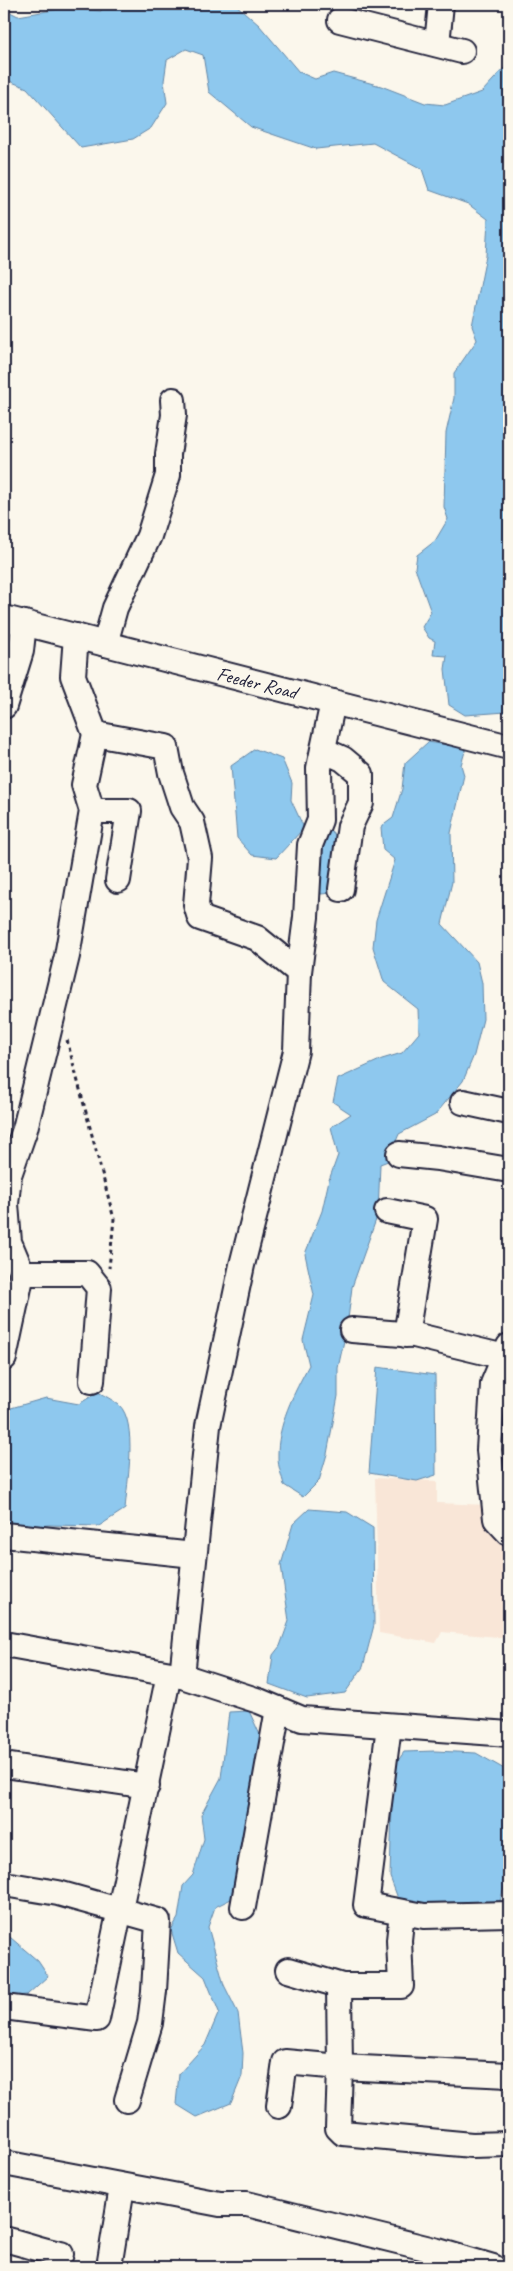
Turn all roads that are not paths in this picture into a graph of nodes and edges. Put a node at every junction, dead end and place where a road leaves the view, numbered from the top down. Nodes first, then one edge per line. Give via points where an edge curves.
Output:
1 (441, 4) edge
2 (340, 20) dead end
3 (437, 44) junction
4 (462, 51) dead end
5 (173, 400) dead end
6 (14, 620) edge
7 (76, 636) junction
8 (105, 644) junction
9 (333, 702) junction
10 (4, 706) edge
11 (95, 734) junction
12 (509, 748) edge
13 (323, 750) junction
14 (92, 811) junction
15 (118, 880) dead end
16 (341, 890) dead end
17 (299, 972) junction
18 (463, 1102) dead end
19 (509, 1112) edge
20 (399, 1154) dead end
21 (509, 1170) edge
22 (387, 1211) dead end
23 (22, 1272) junction
24 (352, 1330) dead end
25 (406, 1335) junction
26 (507, 1352) edge
27 (4, 1358) edge
28 (92, 1381) dead end
29 (509, 1532) edge
30 (4, 1535) edge
31 (194, 1555) junction
32 (4, 1644) edge
33 (175, 1675) junction
34 (278, 1709) junction
35 (390, 1726) junction
36 (509, 1734) edge
37 (4, 1765) edge
38 (147, 1786) junction
39 (4, 1884) edge
40 (243, 1907) dead end
41 (120, 1910) junction
42 (402, 1912) junction
43 (509, 1914) edge
44 (288, 1970) dead end
45 (339, 1986) junction
46 (4, 2006) edge
47 (340, 2067) junction
48 (509, 2075) edge
49 (127, 2100) dead end
50 (279, 2106) dead end
51 (509, 2144) edge
52 (4, 2163) edge
53 (122, 2187) junction
54 (4, 2239) edge
55 (61, 2254) dead end
56 (110, 2267) edge
57 (493, 2267) edge

1 - 3 street
2 - 3 street
3 - 4 street
5 - 8 street via 168,475 149,536 115,608
6 - 7 street, Feeder Road
6 - 10 street via 21,651
7 - 8 street, Feeder Road
7 - 11 street via 73,676
8 - 9 street, Feeder Road
9 - 12 street, Feeder Road
9 - 13 street
11 - 14 street via 84,785
11 - 17 street via 166,747 182,807 192,822 200,858 196,905 200,918 257,938
13 - 16 street via 342,759 361,774 360,803 350,826
13 - 17 street via 319,768 320,820 310,845
14 - 15 street via 129,811
14 - 23 street via 67,956 25,1129 9,1175 6,1204 9,1242
17 - 31 street via 296,1051 242,1265 208,1426
18 - 19 street
20 - 21 street
22 - 25 street via 425,1219
23 - 27 street
23 - 28 street via 87,1273 99,1288
24 - 25 street
25 - 26 street
26 - 29 street via 493,1384 489,1450 496,1519
30 - 31 street
31 - 33 street
32 - 33 street
33 - 34 street
33 - 38 street
34 - 35 street via 302,1719
34 - 40 street
35 - 36 street
35 - 42 street via 366,1905
37 - 38 street
38 - 41 street
39 - 41 street via 58,1893
41 - 46 street via 97,2018
41 - 49 street via 156,1919 158,1924 150,2023
42 - 43 street via 424,1916
42 - 45 street via 399,1940 401,1986
44 - 45 street
45 - 47 street
47 - 48 street
47 - 50 street via 285,2062
47 - 51 street via 337,2118 342,2133 472,2145
52 - 53 street
53 - 56 street
53 - 57 street via 220,2204 246,2204
54 - 55 street

